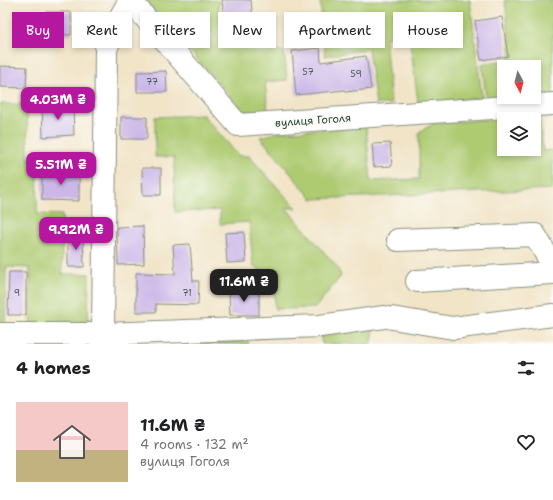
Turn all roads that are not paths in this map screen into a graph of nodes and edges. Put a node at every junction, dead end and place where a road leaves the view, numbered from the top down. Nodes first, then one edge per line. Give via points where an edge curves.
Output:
1 (130, 0) edge
2 (553, 104) edge
3 (398, 240) dead end
4 (553, 266) edge
5 (553, 273) edge
6 (417, 281) dead end
7 (553, 315) edge
8 (0, 334) edge
9 (103, 334) junction

1 - 2 street, вулиця Гоголя via 238,125
1 - 9 street, вулиця Гоголя via 114,28 106,50
3 - 4 street via 535,235
5 - 6 street
7 - 9 street via 453,328 388,317 320,326
8 - 9 street

